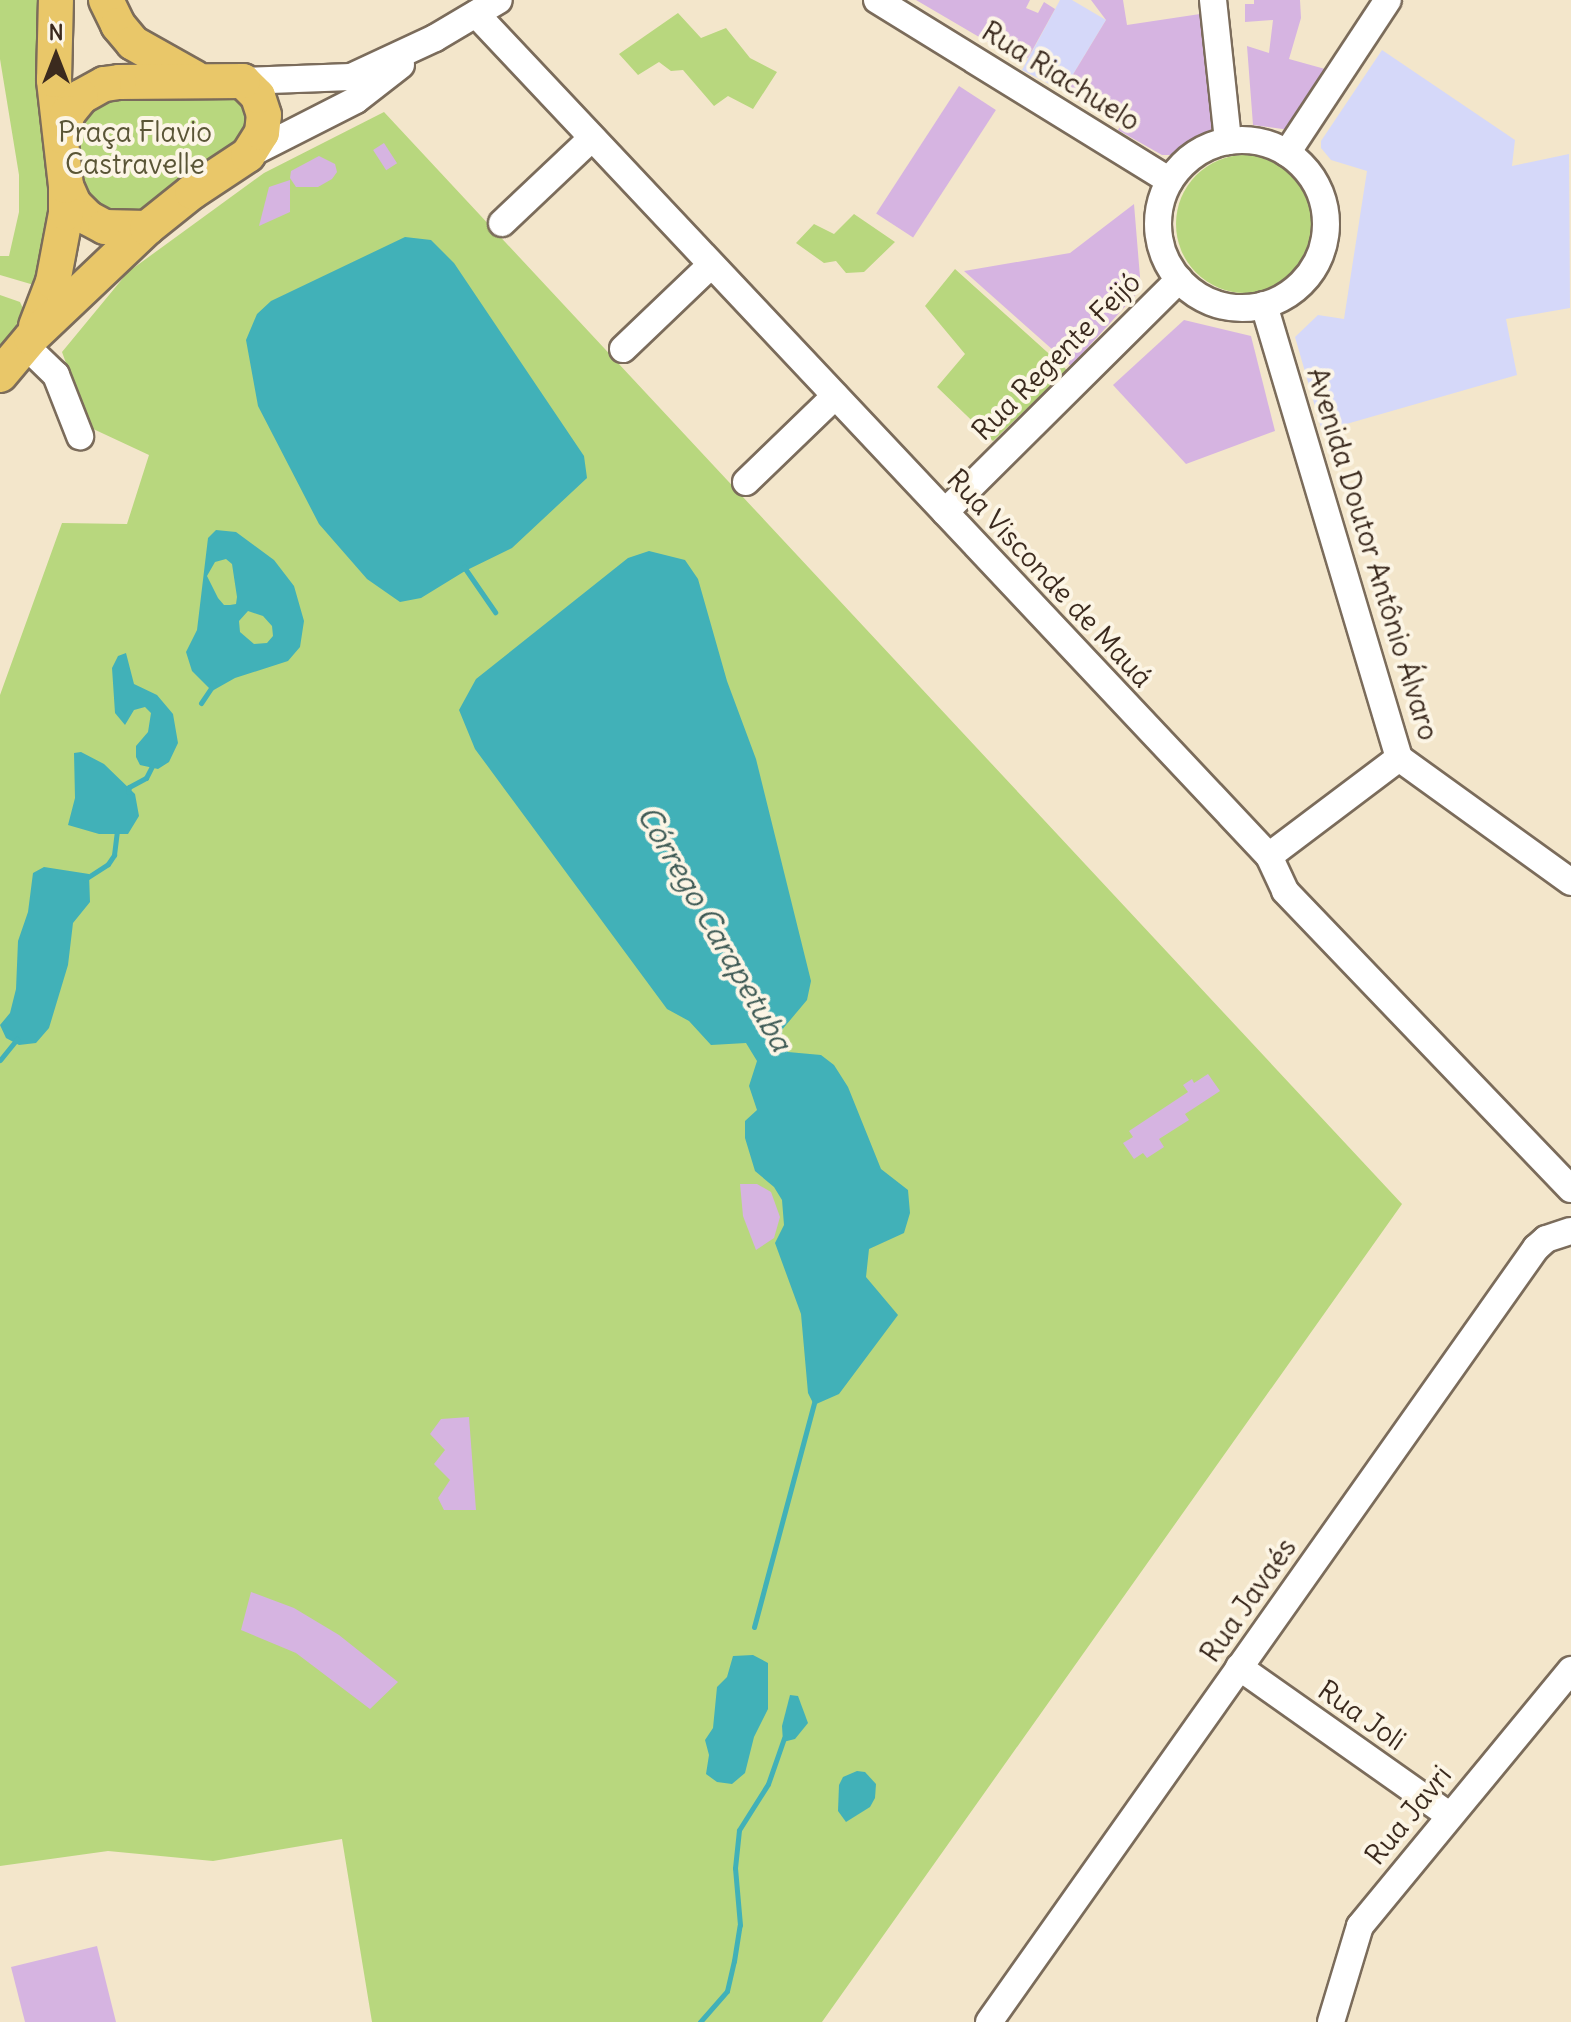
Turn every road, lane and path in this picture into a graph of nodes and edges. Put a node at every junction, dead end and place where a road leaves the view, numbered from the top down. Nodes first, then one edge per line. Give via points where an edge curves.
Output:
1 (56, 0) edge
2 (106, 0) edge
3 (877, 0) edge
4 (1213, 0) edge
5 (1388, 0) edge
6 (489, 4) edge
7 (435, 38) junction
8 (199, 80) junction
9 (243, 81) junction
10 (61, 136) junction
11 (592, 138) junction
12 (1228, 141) junction
13 (1287, 153) junction
14 (248, 155) junction
15 (1170, 181) junction
16 (66, 186) junction
17 (502, 223) dead end
18 (147, 228) junction
19 (711, 265) junction
20 (1179, 280) junction
21 (1264, 305) junction
22 (28, 342) junction
23 (623, 349) dead end
24 (0, 375) edge
25 (835, 396) junction
26 (80, 436) dead end
27 (746, 482) dead end
28 (945, 512) junction
29 (1399, 758) junction
30 (1269, 856) junction
31 (1571, 882) edge
32 (1571, 1189) edge
33 (1571, 1231) edge
34 (1239, 1667) junction
35 (1571, 1670) edge
36 (1449, 1815) junction
37 (989, 2022) edge
38 (1331, 2022) edge

1 - 10 main road via 54,80
2 - 8 main road via 133,43
3 - 15 street, Rua Riachuelo
4 - 12 street
5 - 13 street
6 - 7 street
6 - 11 street, Rua Visconde de Mauá
7 - 9 street via 351,77
7 - 14 street via 356,100
8 - 9 main road
8 - 10 main road via 104,84 74,104
9 - 14 main road via 258,96 264,115 262,133
10 - 16 main road
11 - 17 street
11 - 19 street, Rua Visconde de Mauá
12 - 13 street via 1257,141
12 - 15 street via 1194,155
13 - 21 street via 1317,185 1326,210 1326,237 1318,262 1302,284
14 - 18 main road
15 - 20 street via 1159,208 1158,235
16 - 18 main road via 74,204 97,223 125,230
16 - 22 main road via 53,282
18 - 22 main road
19 - 23 street
19 - 25 street, Rua Visconde de Mauá
20 - 21 street via 1220,305
20 - 28 street, Rua Regente Feijó
21 - 29 street, Avenida Doutor Antônio Álvaro
22 - 24 main road
22 - 26 street via 56,375
25 - 27 street
25 - 28 street, Rua Visconde de Mauá
28 - 30 street, Rua Visconde de Mauá
29 - 30 street
29 - 31 street, Avenida Doutor Antônio Álvaro
30 - 32 street, Rua Visconde de Mauá via 1285,891
33 - 34 street, Rua Javaés via 1536,1248
34 - 36 street, Rua Joli
34 - 37 street, Rua Javaés
35 - 36 street, Rua Javri
36 - 38 street, Rua Javri via 1360,1926

